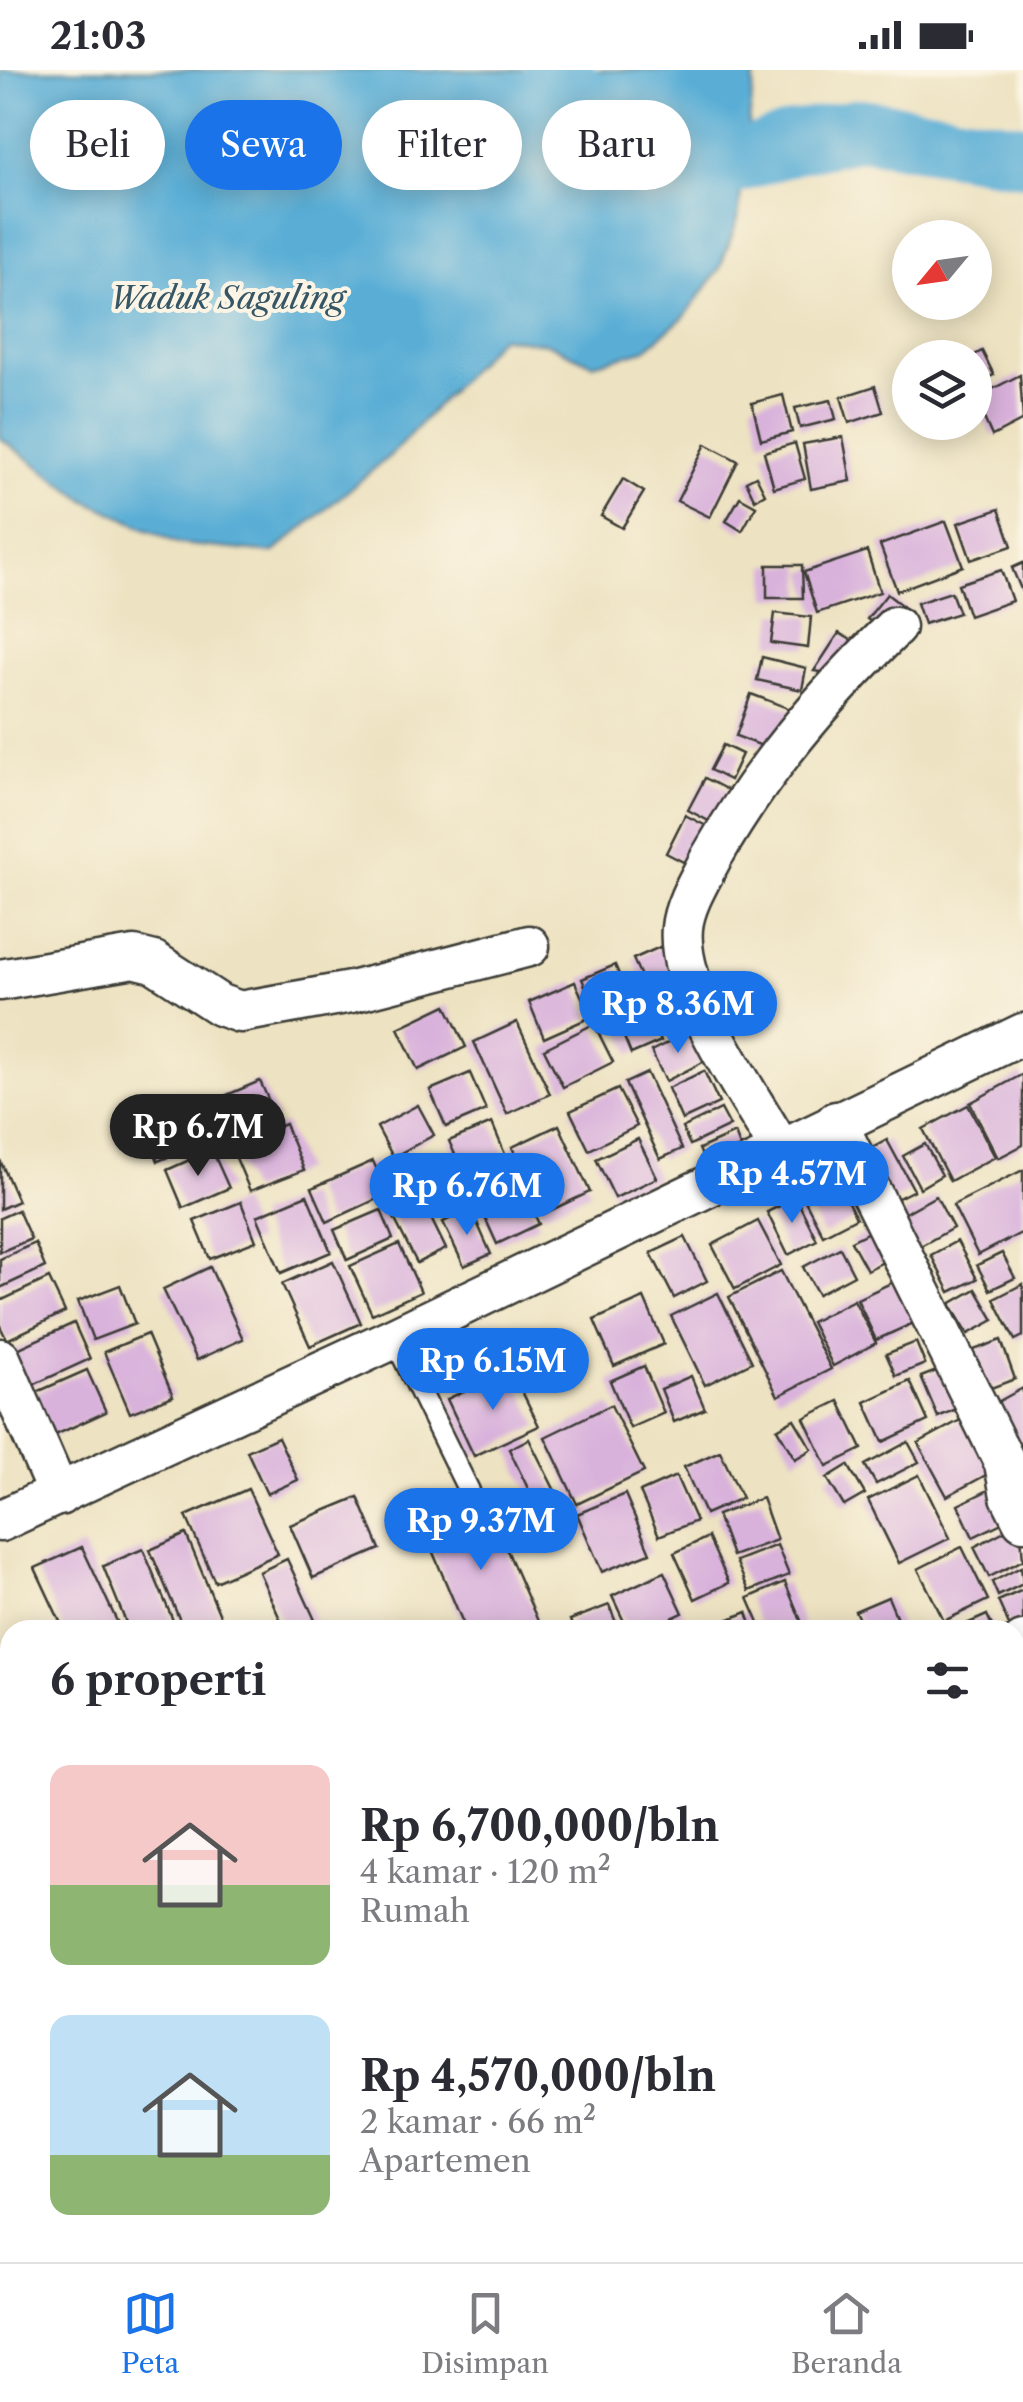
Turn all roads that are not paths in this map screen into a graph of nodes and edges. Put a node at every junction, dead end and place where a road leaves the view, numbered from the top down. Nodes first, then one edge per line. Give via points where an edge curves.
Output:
1 (896, 628) dead end
2 (529, 946) dead end
3 (0, 980) edge
4 (1023, 1034) edge
5 (836, 1122) junction
6 (780, 1149) junction
7 (394, 1338) junction
8 (0, 1359) edge
9 (469, 1491) dead end
10 (59, 1495) junction
11 (0, 1520) edge
12 (1023, 1520) edge

1 - 6 street via 828,693 769,766 702,876 682,928 693,992
2 - 3 street via 351,992 240,1012 134,956
4 - 5 street
5 - 6 street
5 - 12 street via 1005,1463 1010,1496
6 - 7 street
7 - 9 lane
7 - 10 street
8 - 10 street
10 - 11 street

